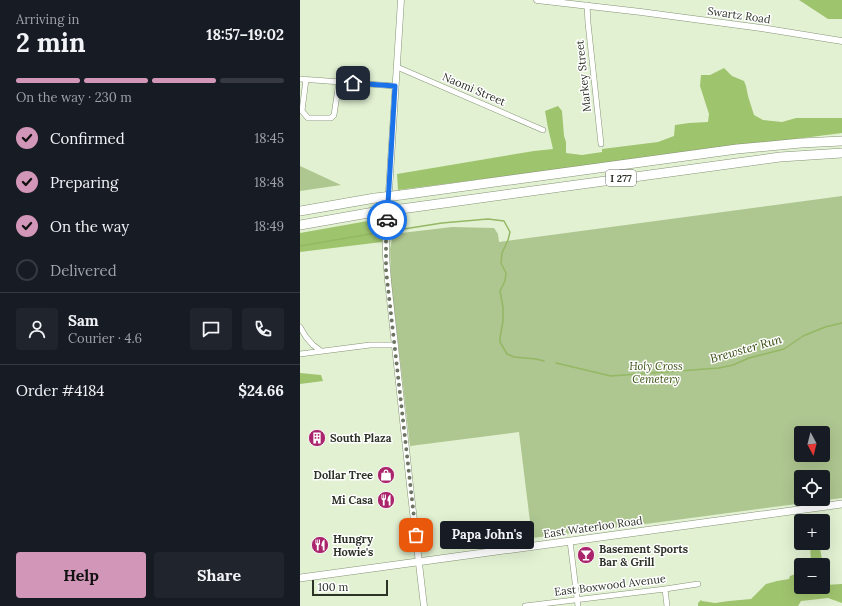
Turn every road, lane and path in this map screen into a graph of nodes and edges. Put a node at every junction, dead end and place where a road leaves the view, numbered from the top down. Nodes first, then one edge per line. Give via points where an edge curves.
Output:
1 (401, 0) edge
2 (537, 0) edge
3 (587, 5) junction
4 (842, 41) edge
5 (397, 67) junction
6 (300, 79) edge
7 (306, 79) junction
8 (339, 82) junction
9 (395, 86) junction
10 (301, 104) edge
11 (543, 130) dead end
12 (842, 141) edge
13 (601, 144) dead end
14 (842, 153) edge
15 (300, 211) edge
16 (300, 225) edge
17 (300, 327) edge
18 (395, 345) junction
19 (321, 351) junction
20 (300, 354) edge
21 (842, 504) edge
22 (570, 541) junction
23 (419, 562) junction
24 (300, 578) edge
25 (698, 584) dead end
26 (665, 589) junction
27 (577, 599) junction
28 (424, 606) edge
29 (525, 606) edge
30 (578, 606) edge
31 (667, 606) edge

1 - 5 street
2 - 3 street, Swartz Road
3 - 4 street, Swartz Road
3 - 13 street, Markey Street
5 - 9 street
5 - 11 street, Naomi Street
6 - 7 street
7 - 8 street
7 - 10 street
8 - 9 street
8 - 10 street via 332,118 308,118 302,111
9 - 18 street via 386,239
12 - 15 highway, I 277, bridge via 758,147 375,198
14 - 16 highway, I 277, bridge via 780,157 401,208
17 - 19 street via 306,337
18 - 19 street via 370,345
18 - 23 street
19 - 20 street
21 - 22 main road, East Waterloo Road
22 - 23 main road, East Waterloo Road
22 - 27 street
23 - 24 main road, East Waterloo Road
23 - 28 street
25 - 26 street, East Boxwood Avenue
26 - 27 street, East Boxwood Avenue
26 - 31 street
27 - 29 street, East Boxwood Avenue
27 - 30 street

